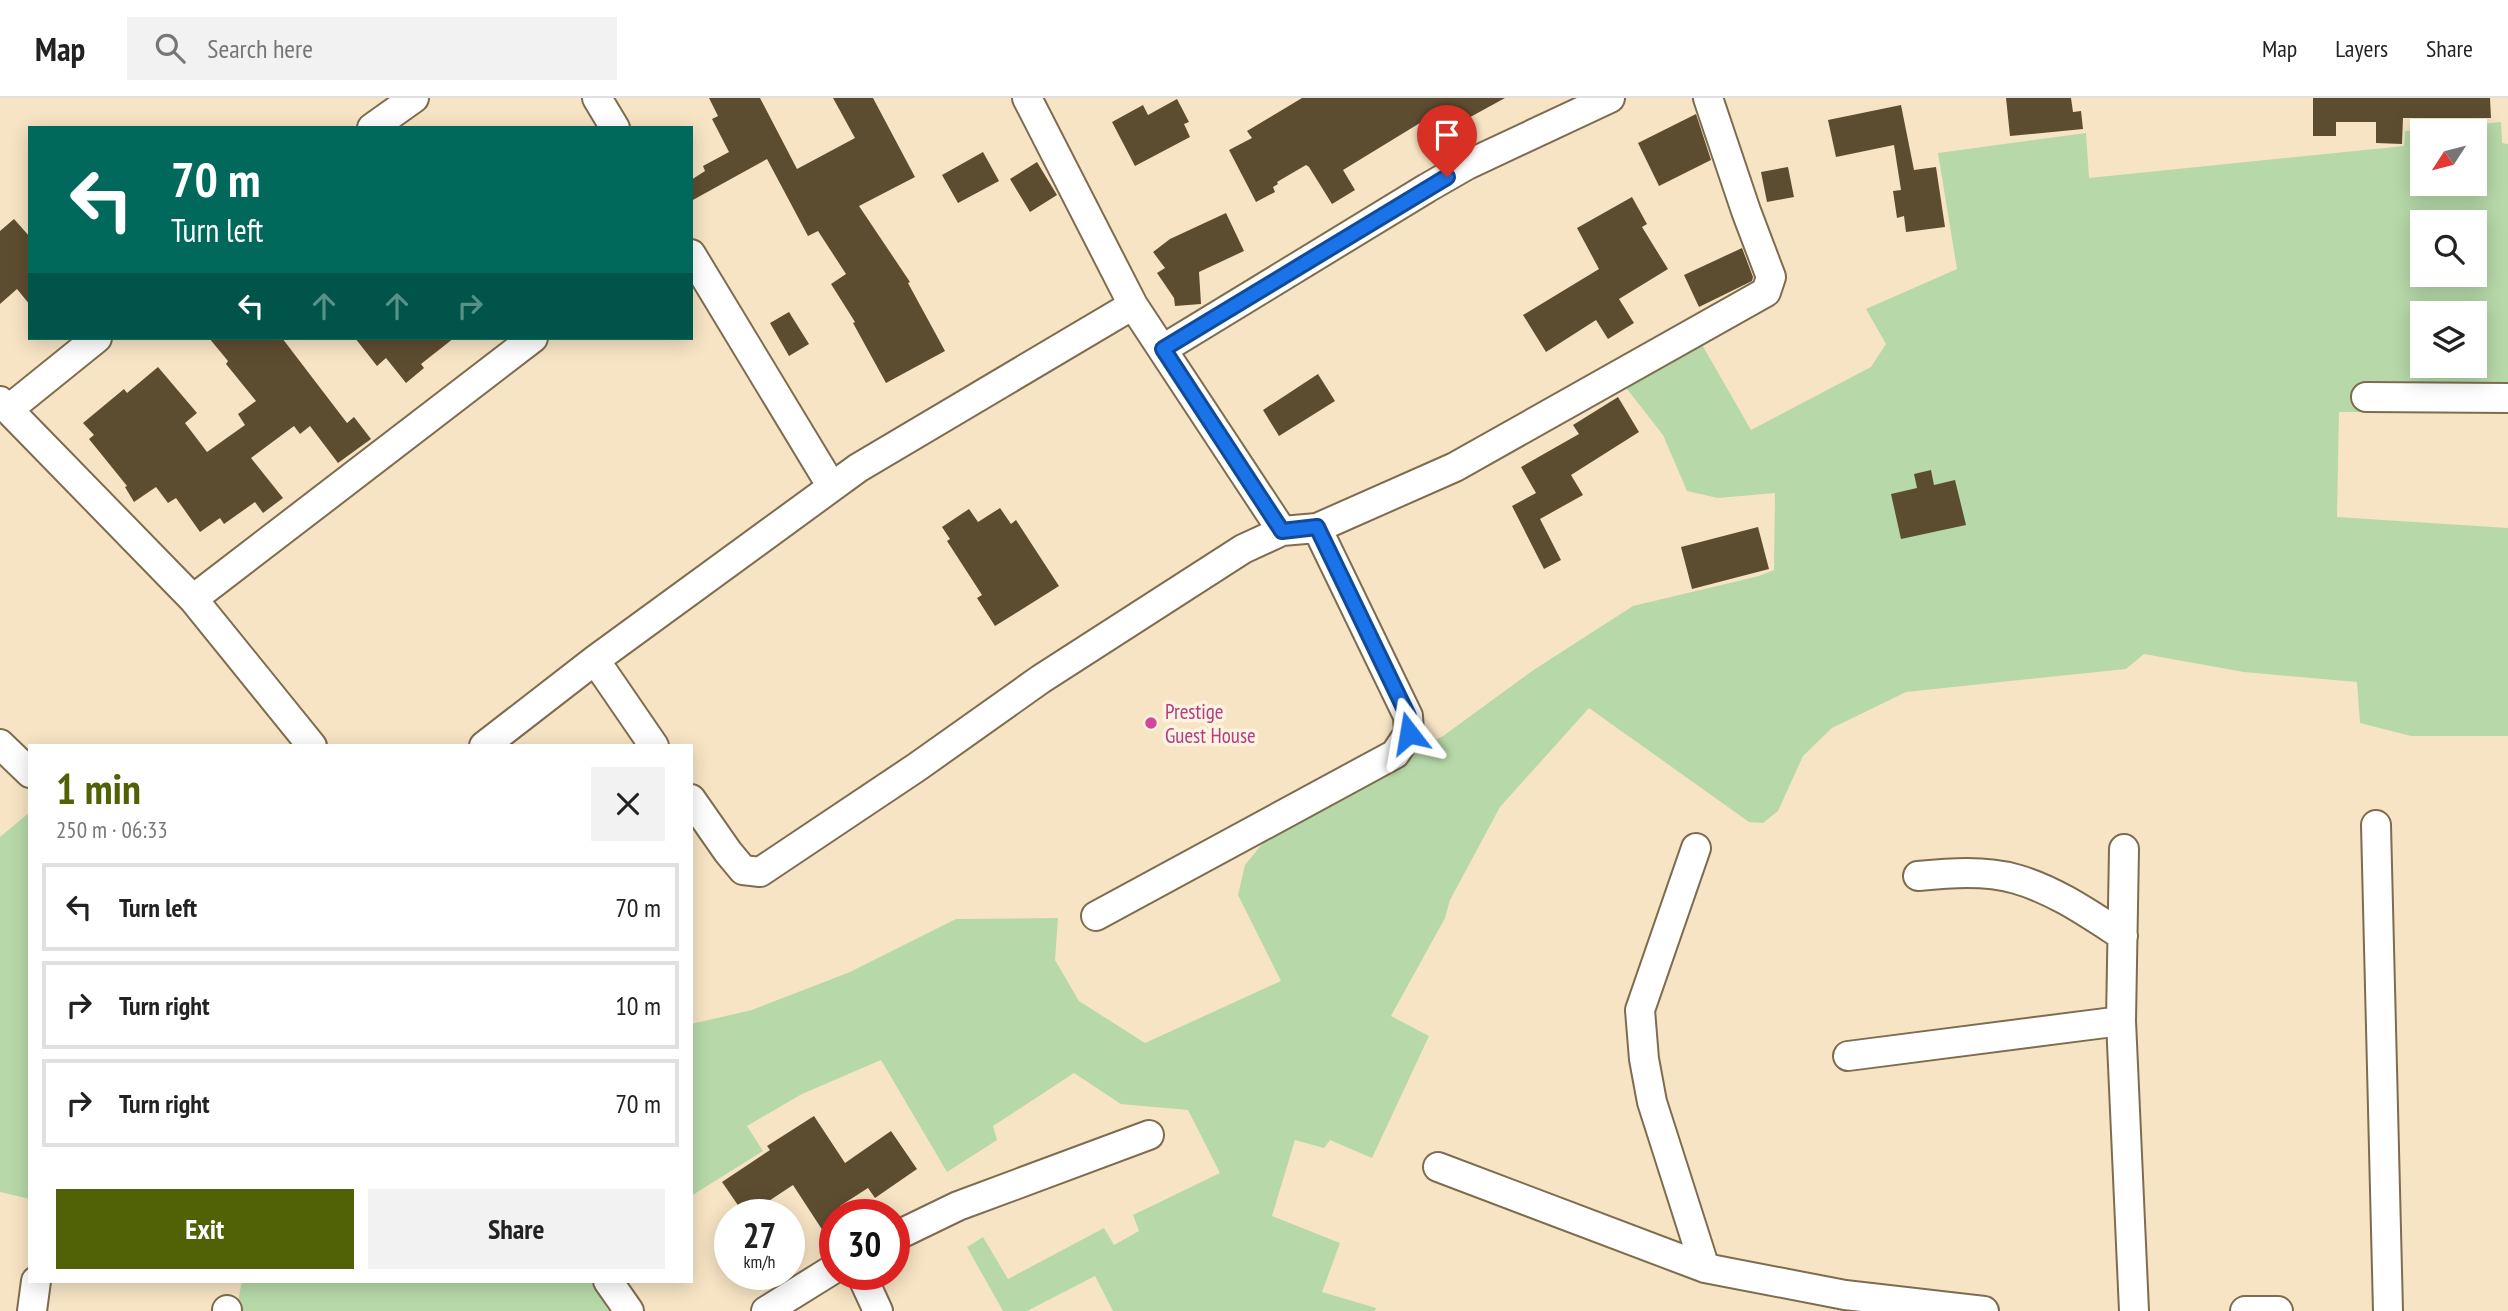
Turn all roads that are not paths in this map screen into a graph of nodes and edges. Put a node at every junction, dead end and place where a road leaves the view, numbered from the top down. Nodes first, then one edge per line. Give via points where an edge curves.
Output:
1 (414, 98) edge
2 (597, 98) edge
3 (1027, 98) edge
4 (1610, 98) edge
5 (1708, 98) edge
6 (375, 126) edge
7 (614, 126) edge
8 (693, 257) edge
9 (1133, 305) junction
10 (94, 340) edge
11 (530, 340) edge
12 (1163, 349) junction
13 (2366, 397) dead end
14 (2508, 398) edge
15 (4, 405) edge
16 (832, 487) junction
17 (1317, 527) junction
18 (1282, 531) junction
19 (193, 599) junction
20 (595, 660) junction
21 (0, 744) edge
22 (310, 744) edge
23 (487, 744) edge
24 (653, 744) edge
25 (28, 771) edge
26 (693, 802) edge
27 (2376, 825) dead end
28 (1696, 848) dead end
29 (2124, 849) dead end
30 (1917, 876) dead end
31 (1096, 916) dead end
32 (2123, 936) junction
33 (2121, 1021) junction
34 (1848, 1056) dead end
35 (1149, 1135) dead end
36 (1438, 1167) dead end
37 (910, 1229) edge
38 (1705, 1268) junction
39 (819, 1278) edge
40 (36, 1283) edge
41 (609, 1283) edge
42 (868, 1290) edge
43 (32, 1311) edge
44 (629, 1311) edge
45 (766, 1311) edge
46 (878, 1311) edge
47 (1984, 1311) edge
48 (2134, 1311) edge
49 (2245, 1311) edge
50 (2278, 1311) edge
51 (2388, 1311) edge

1 - 6 street
2 - 7 street
3 - 9 street
4 - 12 street via 1467,165
5 - 17 street via 1771,277 1766,292 1455,467
8 - 16 street
9 - 12 street
9 - 16 street
10 - 15 street
11 - 19 street
12 - 18 street
13 - 14 street
15 - 19 street
16 - 20 street
17 - 18 street
17 - 31 street via 1408,716 1409,733 1395,754
18 - 26 street via 1243,549 1052,672 760,872 744,870
19 - 22 street
20 - 23 street
20 - 24 street
21 - 25 street
27 - 51 street
28 - 38 street via 1640,1010 1652,1102
29 - 32 street
30 - 32 street via 1962,872 2015,878 2060,897
32 - 33 street
33 - 34 street
33 - 48 street
35 - 37 street via 958,1206
36 - 38 street
38 - 47 street via 1845,1295
39 - 45 street
40 - 43 street
41 - 44 street
42 - 46 street
49 - 50 street

